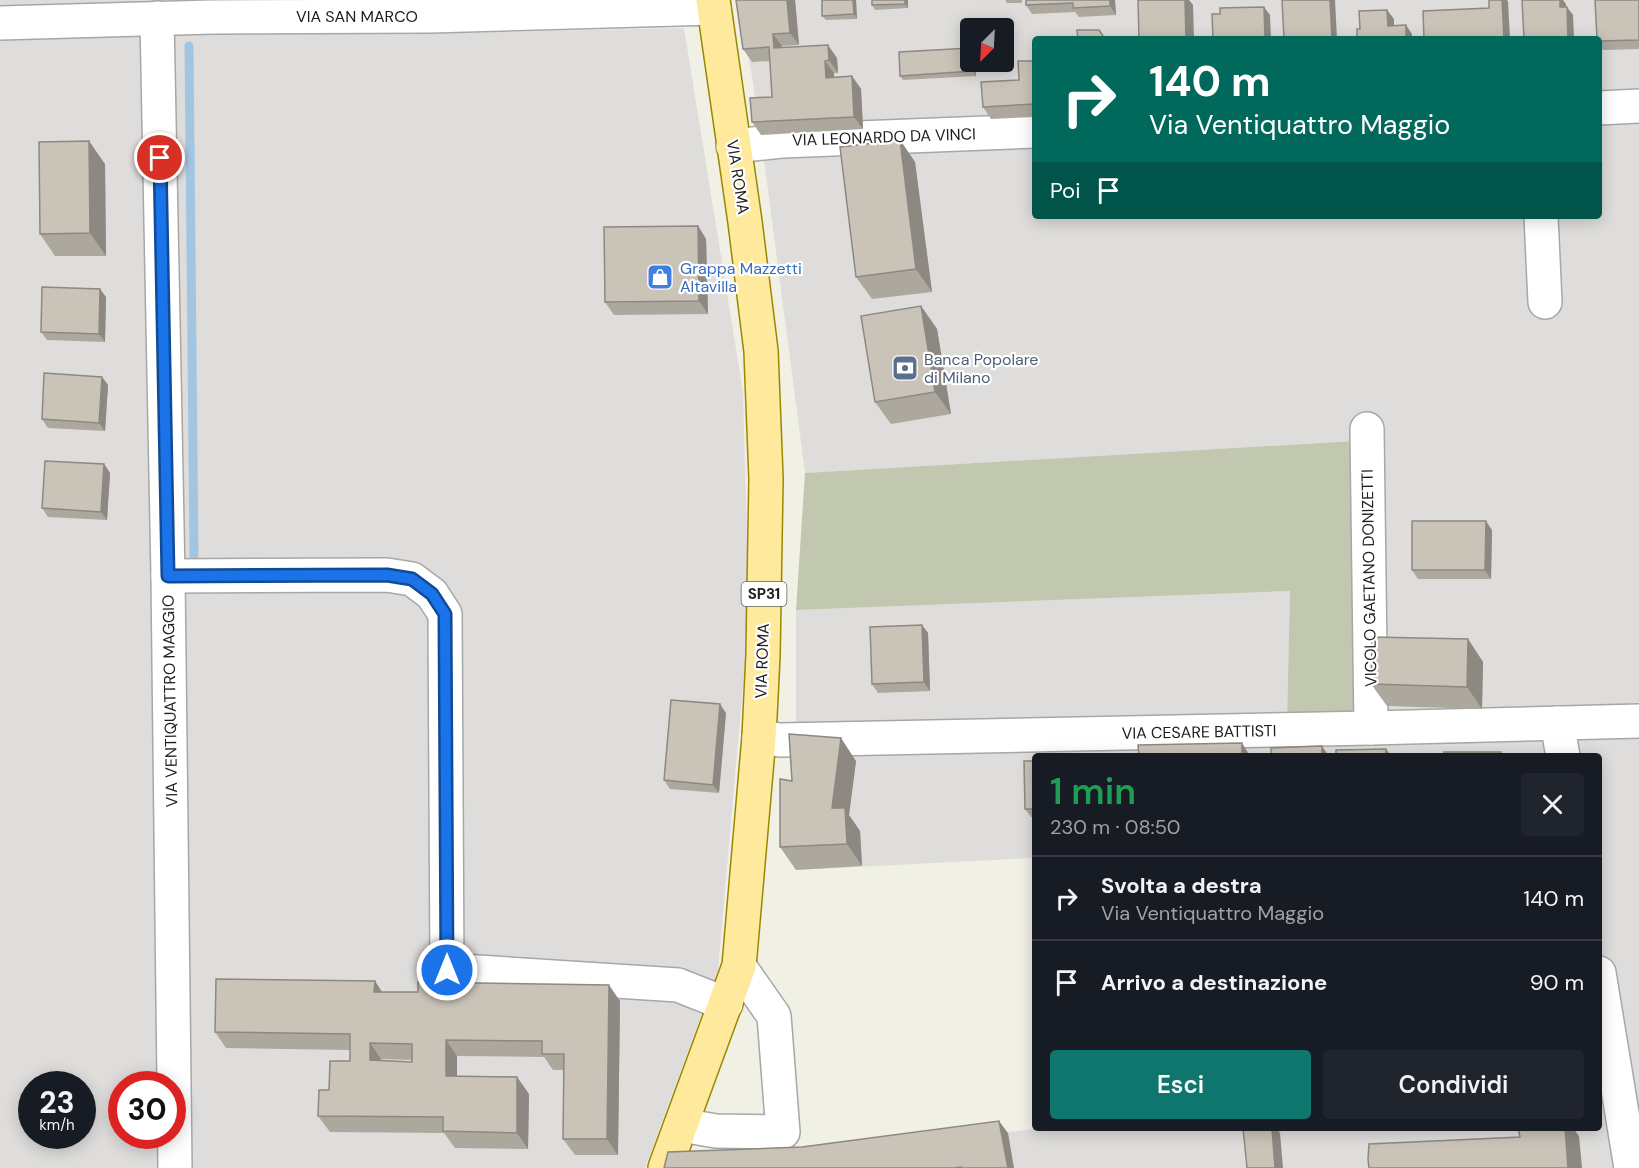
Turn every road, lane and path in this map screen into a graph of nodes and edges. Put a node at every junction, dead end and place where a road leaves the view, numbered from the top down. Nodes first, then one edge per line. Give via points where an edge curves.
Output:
1 (713, 4) edge
2 (430, 8) edge
3 (99, 10) edge
4 (157, 18) junction
5 (0, 23) edge
6 (1639, 106) edge
7 (1602, 108) edge
8 (1032, 131) edge
9 (733, 146) junction
10 (1541, 219) edge
11 (1545, 302) dead end
12 (1367, 429) dead end
13 (168, 576) junction
14 (1639, 721) edge
15 (1557, 723) junction
16 (1371, 728) junction
17 (759, 737) junction
18 (1562, 753) edge
19 (739, 966) junction
20 (1602, 992) edge
21 (726, 1004) junction
22 (681, 1125) junction
23 (175, 1168) edge
24 (665, 1168) edge
25 (1631, 1168) edge

1 - 2 street, VIA SAN MARCO
1 - 9 main road, VIA ROMA / SP31
2 - 4 street, VIA SAN MARCO
3 - 4 street, VIA SAN MARCO
3 - 5 street, VIA SAN MARCO
4 - 13 street, VIA VENTIQUATTRO MAGGIO
6 - 7 street
8 - 9 street, VIA LEONARDO DA VINCI
9 - 17 main road, VIA ROMA / SP31 via 761,351 766,467
10 - 11 street
12 - 16 street, VICOLO GAETANO DONIZETTI
13 - 21 street via 387,575 412,579 432,594 445,614 447,970 678,985
13 - 23 street, VIA VENTIQUATTRO MAGGIO
14 - 15 street, VIA CESARE BATTISTI
15 - 16 street, VIA CESARE BATTISTI
15 - 18 street
16 - 17 street, VIA CESARE BATTISTI via 791,740
17 - 19 main road, VIA ROMA / SP31
19 - 21 main road, VIA ROMA / SP31
19 - 22 street via 774,1016 783,1132 716,1131
20 - 25 street
21 - 22 main road, VIA ROMA / SP31
22 - 24 main road, VIA ROMA / SP31

